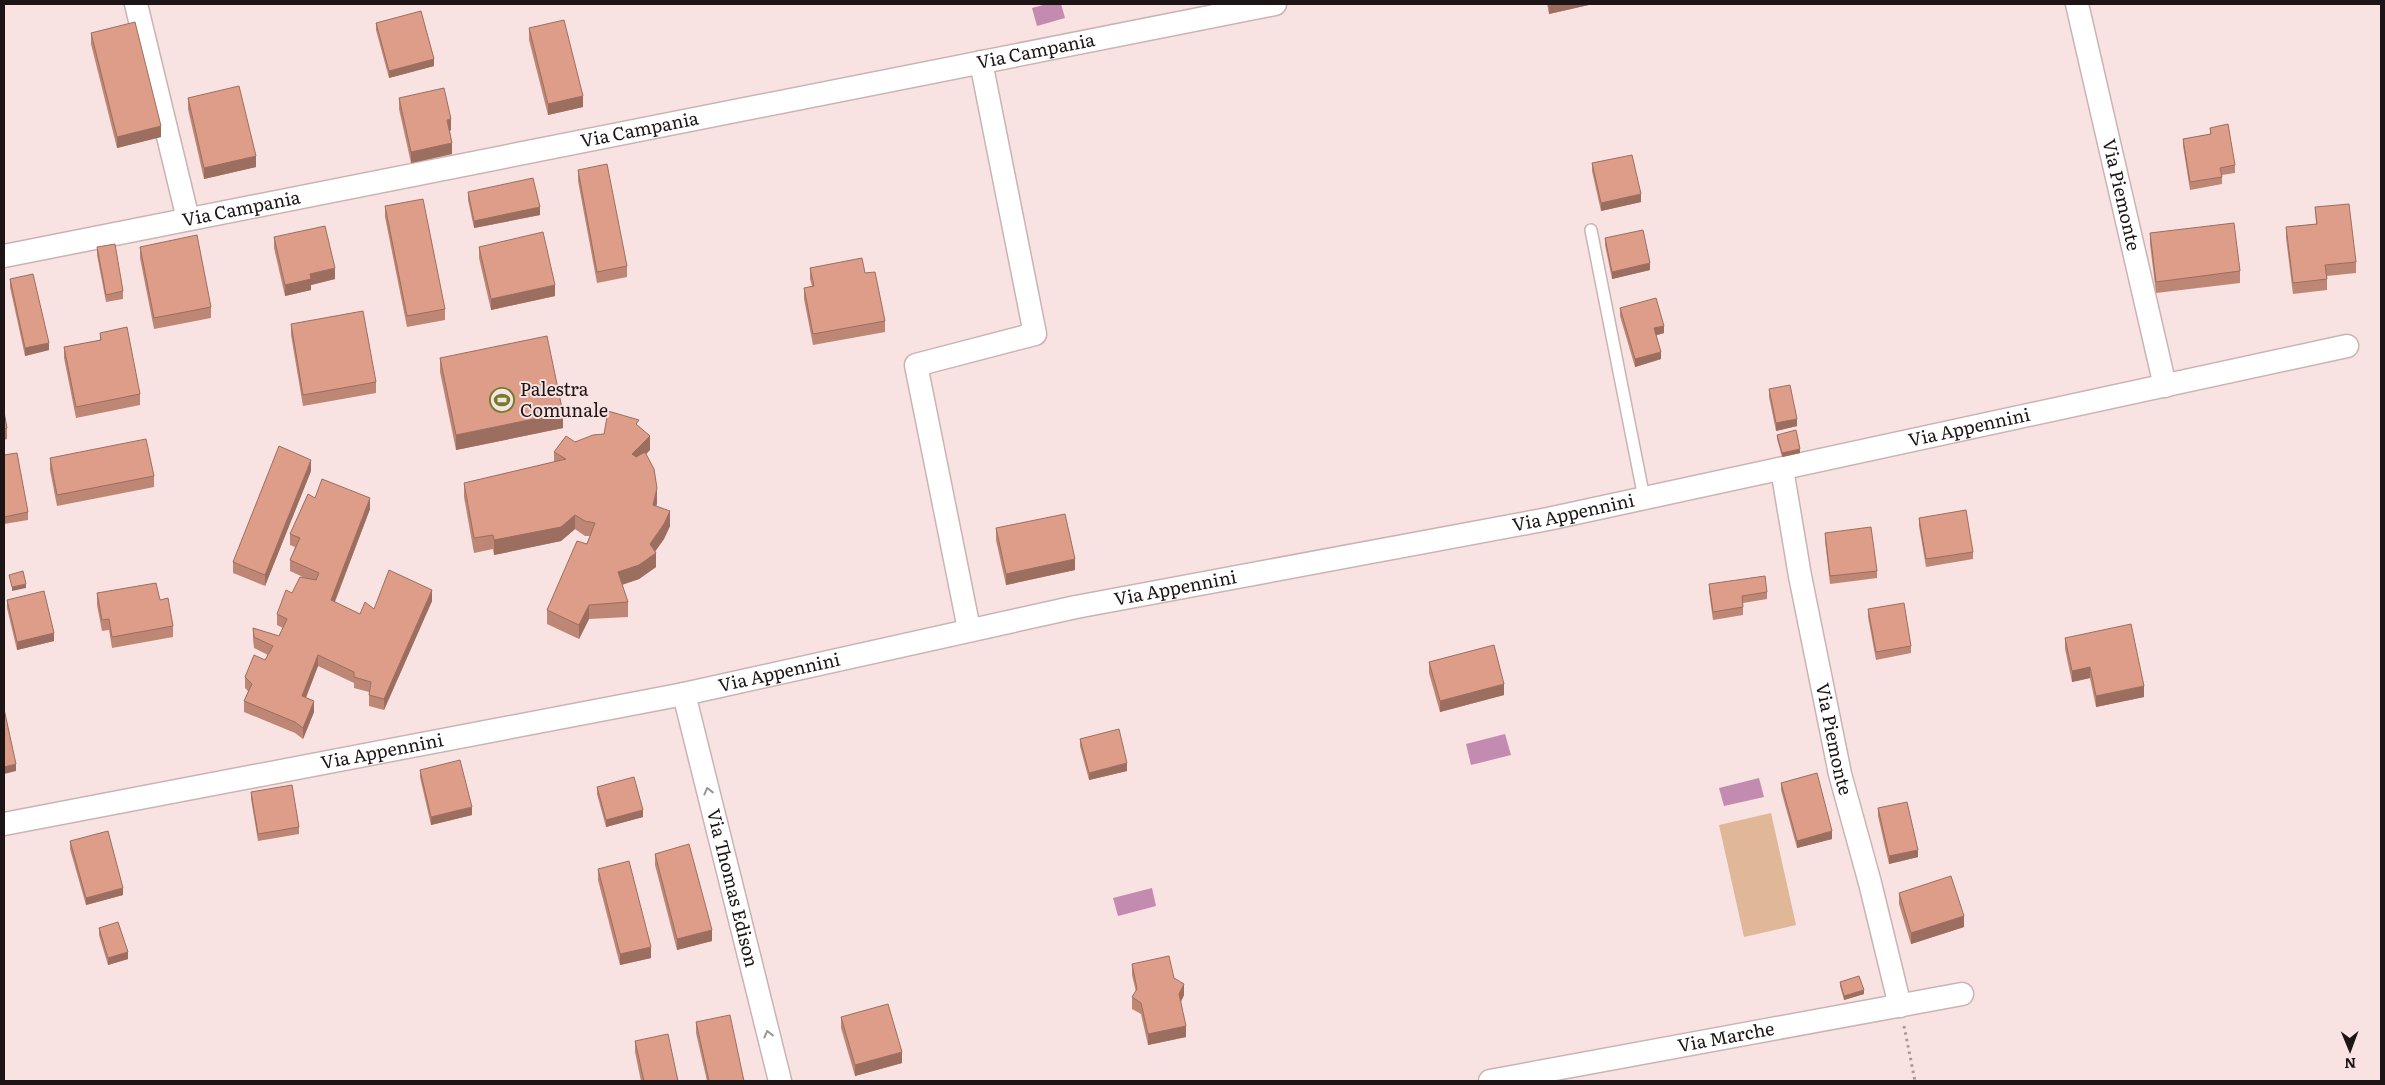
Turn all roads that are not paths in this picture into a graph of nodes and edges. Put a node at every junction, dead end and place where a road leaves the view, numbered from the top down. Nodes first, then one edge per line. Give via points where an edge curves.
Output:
1 (136, 4) edge
2 (1275, 4) edge
3 (2076, 4) edge
4 (981, 62) junction
5 (188, 219) junction
6 (1591, 230) dead end
7 (4, 256) edge
8 (2347, 346) dead end
9 (2165, 386) junction
10 (1782, 469) junction
11 (1644, 498) junction
12 (969, 629) junction
13 (684, 694) junction
14 (4, 824) edge
15 (1962, 994) dead end
16 (1900, 1006) junction
17 (780, 1081) edge
18 (1490, 1081) edge

1 - 5 street
2 - 4 street, Via Campania
3 - 9 street, Via Piemonte
4 - 5 street, Via Campania
4 - 12 street via 1036,334 916,365
5 - 7 street, Via Campania
6 - 11 lane
8 - 9 street, Via Appennini
9 - 10 street, Via Appennini
10 - 11 street, Via Appennini
10 - 16 street, Via Piemonte via 1840,774
11 - 12 street, Via Appennini
12 - 13 street, Via Appennini
13 - 14 street, Via Appennini
17 -> 13 street, Via Thomas Edison
15 - 16 street, Via Marche
16 - 18 street, Via Marche

